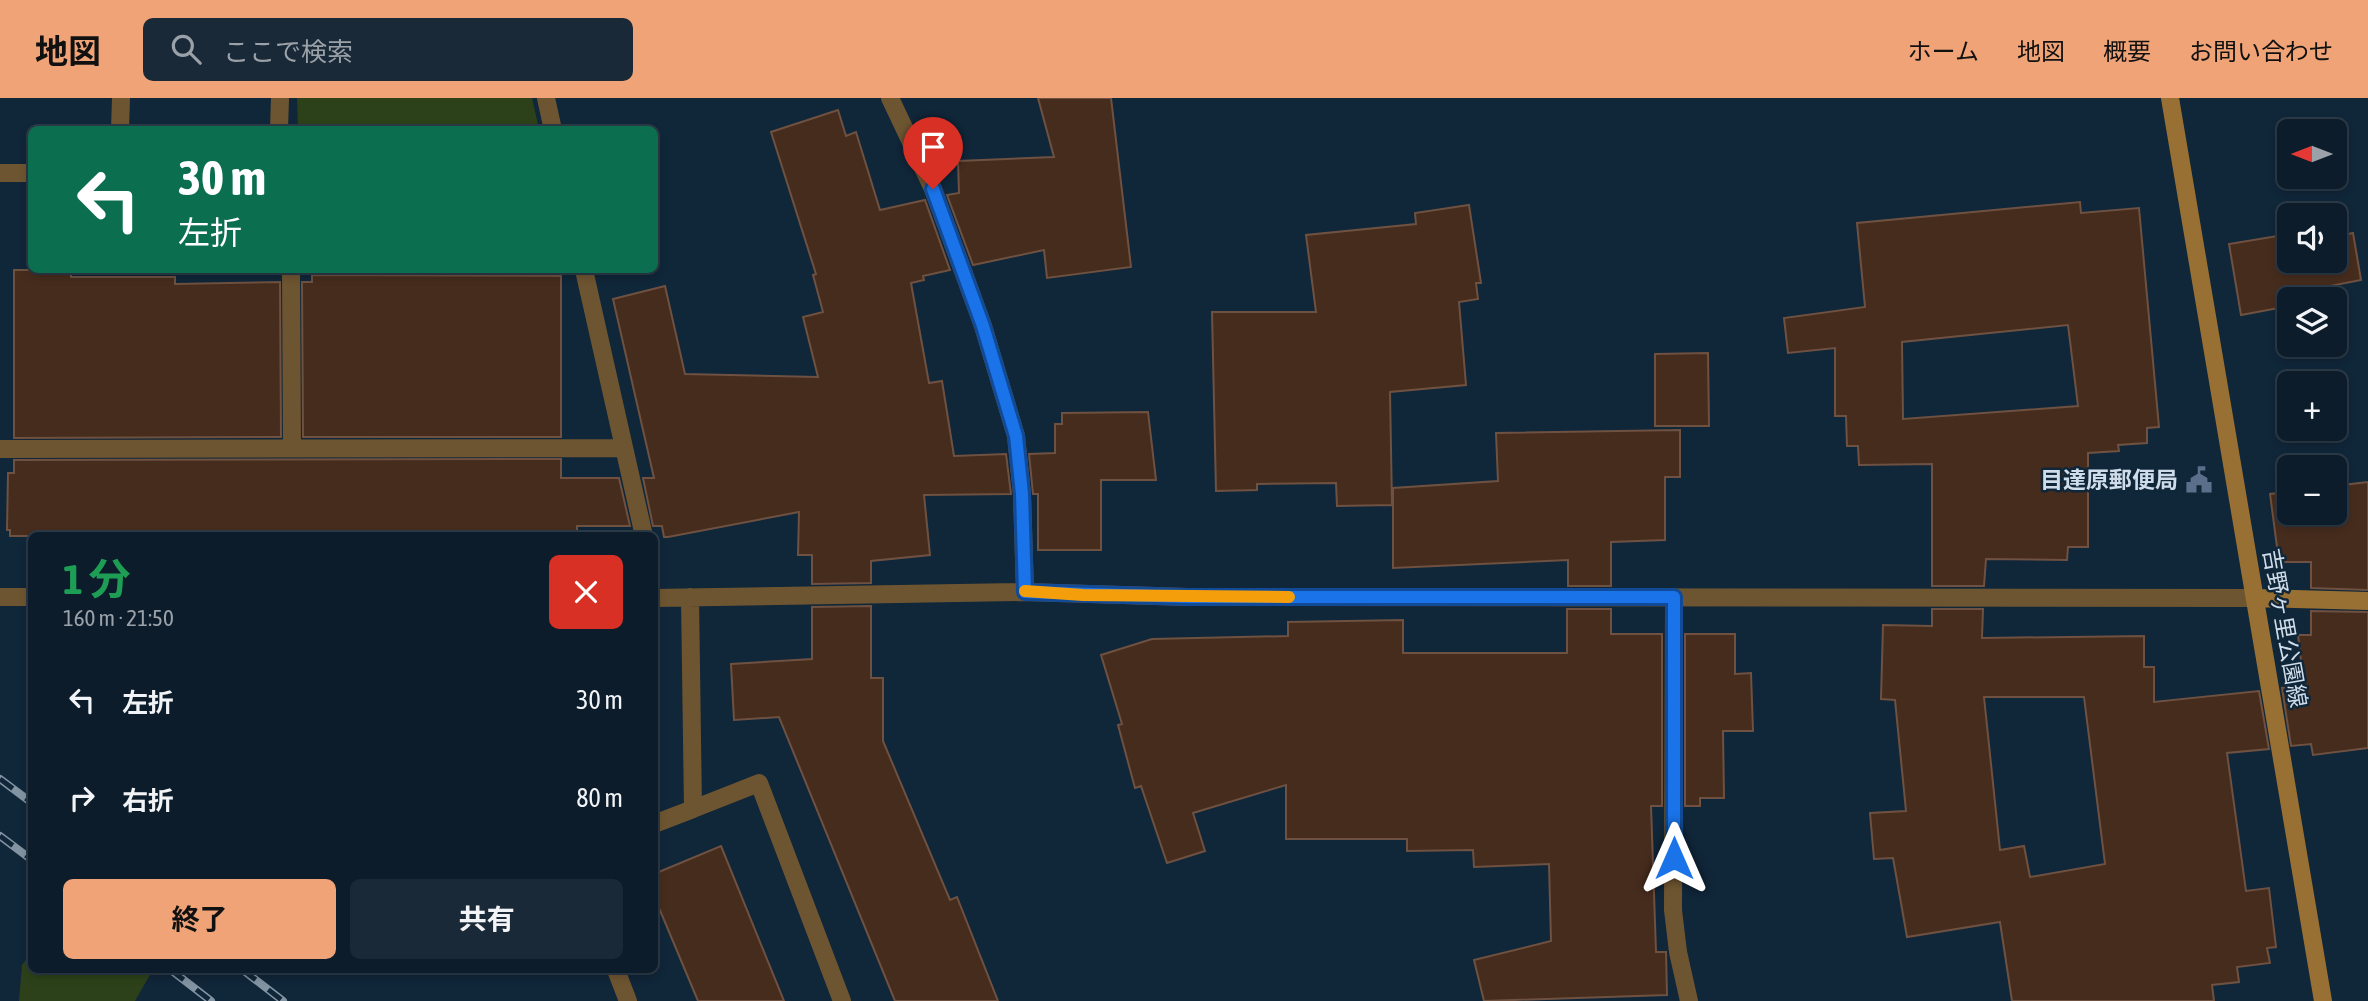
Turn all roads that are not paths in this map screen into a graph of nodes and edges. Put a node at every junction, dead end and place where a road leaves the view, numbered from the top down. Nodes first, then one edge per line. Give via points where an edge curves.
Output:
1 (121, 98) edge
2 (280, 98) edge
3 (547, 98) edge
4 (890, 98) edge
5 (2170, 98) edge
6 (120, 126) edge
7 (279, 126) edge
8 (553, 126) edge
9 (0, 173) edge
10 (28, 173) edge
11 (291, 273) edge
12 (585, 273) edge
13 (292, 448) junction
14 (624, 448) junction
15 (0, 449) edge
16 (643, 532) edge
17 (1025, 592) junction
18 (658, 593) edge
19 (0, 597) edge
20 (28, 597) edge
21 (690, 597) junction
22 (1674, 597) junction
23 (2255, 598) junction
24 (2368, 601) edge
25 (693, 809) junction
26 (658, 822) edge
27 (617, 973) edge
28 (628, 1001) edge
29 (842, 1001) edge
30 (1689, 1001) edge
31 (2323, 1001) edge

1 - 6 street
2 - 7 street
3 - 8 street
4 - 17 street via 933,189 983,326 1016,436
5 - 23 main road, 吉野ヶ里公園線
9 - 10 street
11 - 13 street
12 - 14 street
13 - 14 street
13 - 15 street
14 - 16 street
17 - 21 street
17 - 22 street via 1188,597
18 - 21 street
19 - 20 street
21 - 25 street
22 - 23 street
22 - 30 street via 1674,910
23 - 24 main road
23 - 31 main road, 吉野ヶ里公園線
25 - 26 street
25 - 29 street via 759,783
27 - 28 street

